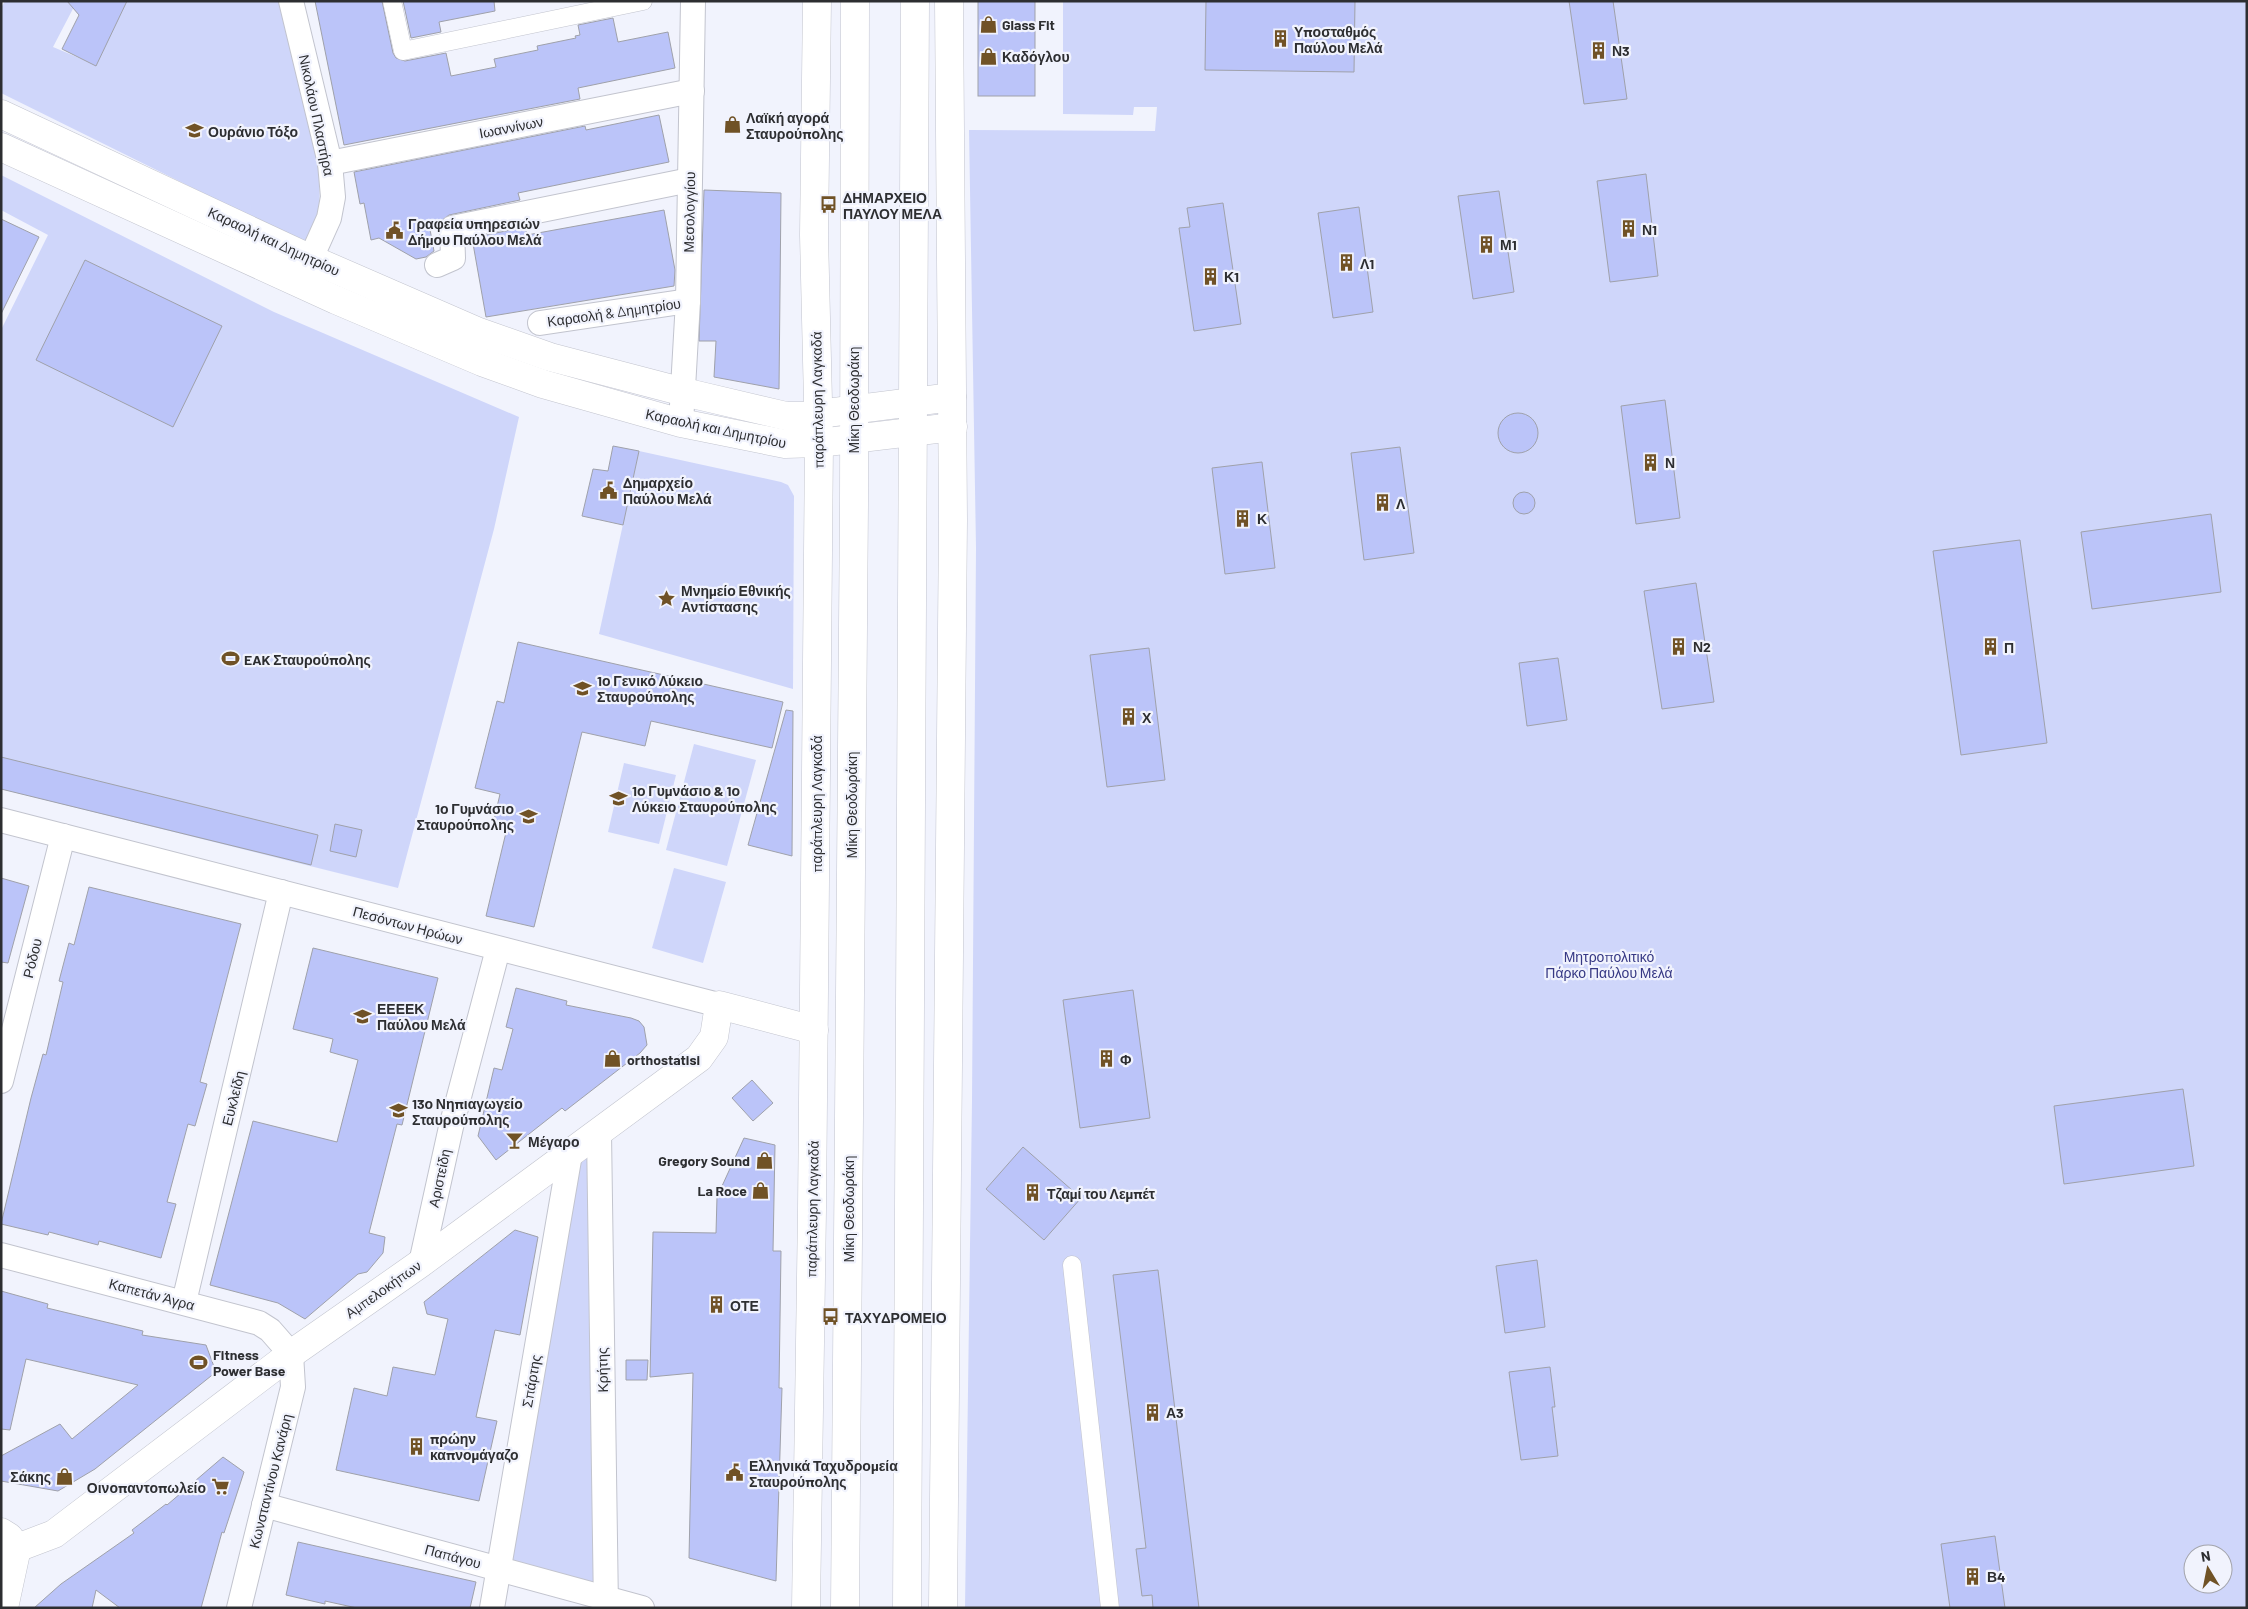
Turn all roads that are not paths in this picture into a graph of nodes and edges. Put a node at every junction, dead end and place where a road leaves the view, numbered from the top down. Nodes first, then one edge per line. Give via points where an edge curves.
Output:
1 (292, 1) edge
2 (392, 1) edge
3 (643, 1) edge
4 (693, 1) edge
5 (816, 1) edge
6 (855, 1) edge
7 (916, 1) edge
8 (948, 1) edge
9 (692, 91) junction
10 (1, 114) edge
11 (1, 147) edge
12 (330, 163) junction
13 (690, 180) junction
14 (311, 259) junction
15 (437, 265) dead end
16 (299, 284) junction
17 (688, 301) junction
18 (540, 323) dead end
19 (550, 357) junction
20 (543, 384) junction
21 (684, 392) junction
22 (952, 397) junction
23 (914, 402) junction
24 (853, 410) junction
25 (819, 414) junction
26 (681, 423) junction
27 (953, 427) junction
28 (914, 432) junction
29 (853, 440) junction
30 (819, 444) junction
31 (1, 820) edge
32 (63, 836) junction
33 (281, 892) junction
34 (498, 949) junction
35 (719, 1005) junction
36 (814, 1030) junction
37 (1, 1080) edge
38 (599, 1133) junction
39 (570, 1154) junction
40 (1, 1255) edge
41 (421, 1263) junction
42 (1072, 1264) dead end
43 (184, 1302) junction
44 (908, 1323) junction
45 (945, 1324) junction
46 (291, 1354) junction
47 (264, 1505) junction
48 (9, 1540) edge
49 (500, 1568) junction
50 (606, 1603) edge
51 (4, 1608) edge
52 (239, 1608) edge
53 (492, 1608) edge
54 (642, 1608) edge
55 (806, 1608) edge
56 (845, 1608) edge
57 (906, 1608) edge
58 (943, 1608) edge
59 (1110, 1608) edge

1 - 12 street, Νικολάου Πλαστήρα
2 - 3 street via 403,51
4 - 9 street, Μεσολογγίου
5 - 25 main road, παράπλευρη Λαγκαδά via 814,235
6 - 24 main road, Μίκη Θεοδωράκη
7 - 23 main road
8 - 22 main road
9 - 12 street, Ιωαννίνων
9 - 13 street, Μεσολογγίου
10 - 14 main road, Καραολή και Δημητρίου
11 - 16 main road, Καραολή και Δημητρίου
12 - 14 street, Νικολάου Πλαστήρα via 333,197 329,218
13 - 15 street via 452,228 453,258
13 - 17 street, Μεσολογγίου
14 - 16 street, Νικολάου Πλαστήρα
14 - 19 main road, Καραολή και Δημητρίου via 479,332
16 - 20 main road, Καραολή και Δημητρίου via 482,362
17 - 18 street, Καραολή & Δημητρίου
17 - 21 street, Μεσολογγίου
19 - 20 street
19 - 21 main road, Καραολή και Δημητρίου
20 - 26 main road, Καραολή και Δημητρίου
21 - 25 main road, Καραολή και Δημητρίου via 786,416
21 - 26 street, Μεσολογγίου
22 - 23 main road, Καραολή και Δημητρίου
22 - 27 main road
23 - 24 main road, Καραολή και Δημητρίου
23 - 28 main road
24 - 25 main road, Καραολή και Δημητρίου
24 - 29 main road, Μίκη Θεοδωράκη
25 - 30 main road, παράπλευρη Λαγκαδά
26 - 30 main road, Καραολή και Δημητρίου via 785,444
27 - 28 main road, Καραολή και Δημητρίου
27 - 45 main road
28 - 29 main road, Καραολή και Δημητρίου
28 - 44 main road
29 - 30 main road, Καραολή και Δημητρίου
29 - 56 main road, Μίκη Θεοδωράκη
30 - 36 main road, παράπλευρη Λαγκαδά
31 - 32 street, Πεσόντων Ηρώων
32 - 33 street, Πεσόντων Ηρώων
32 - 37 street, Ρόδου
33 - 34 street, Πεσόντων Ηρώων
33 - 43 street, Ευκλείδη
34 - 35 street, Πεσόντων Ηρώων
34 - 41 street, Αριστείδη via 451,1127
35 - 36 main road, Πεσόντων Ηρώων
35 - 38 main road, Αμπελοκήπων via 714,1037 699,1058
36 - 55 main road, παράπλευρη Λαγκαδά
38 - 39 main road, Αμπελοκήπων
38 - 50 street, Κρήτης
39 - 41 main road, Αμπελοκήπων
39 - 49 street, Σπάρτης
40 - 43 street, Καπετάν Άγρα
41 - 46 main road, Αμπελοκήπων
42 - 59 street
43 - 46 street, Καπετάν Άγρα via 259,1323 270,1330
44 - 45 main road
44 - 57 main road
45 - 58 main road
46 - 47 street, Κωνσταντίνου Κανάρη via 293,1387
46 - 48 main road, Αμπελοκήπων via 54,1534
47 - 49 street, Παπάγου
47 - 52 street, Κωνσταντίνου Κανάρη
48 - 51 main road
49 - 50 street, Παπάγου
49 - 53 street, Σπάρτης
50 - 54 street, Παπάγου

